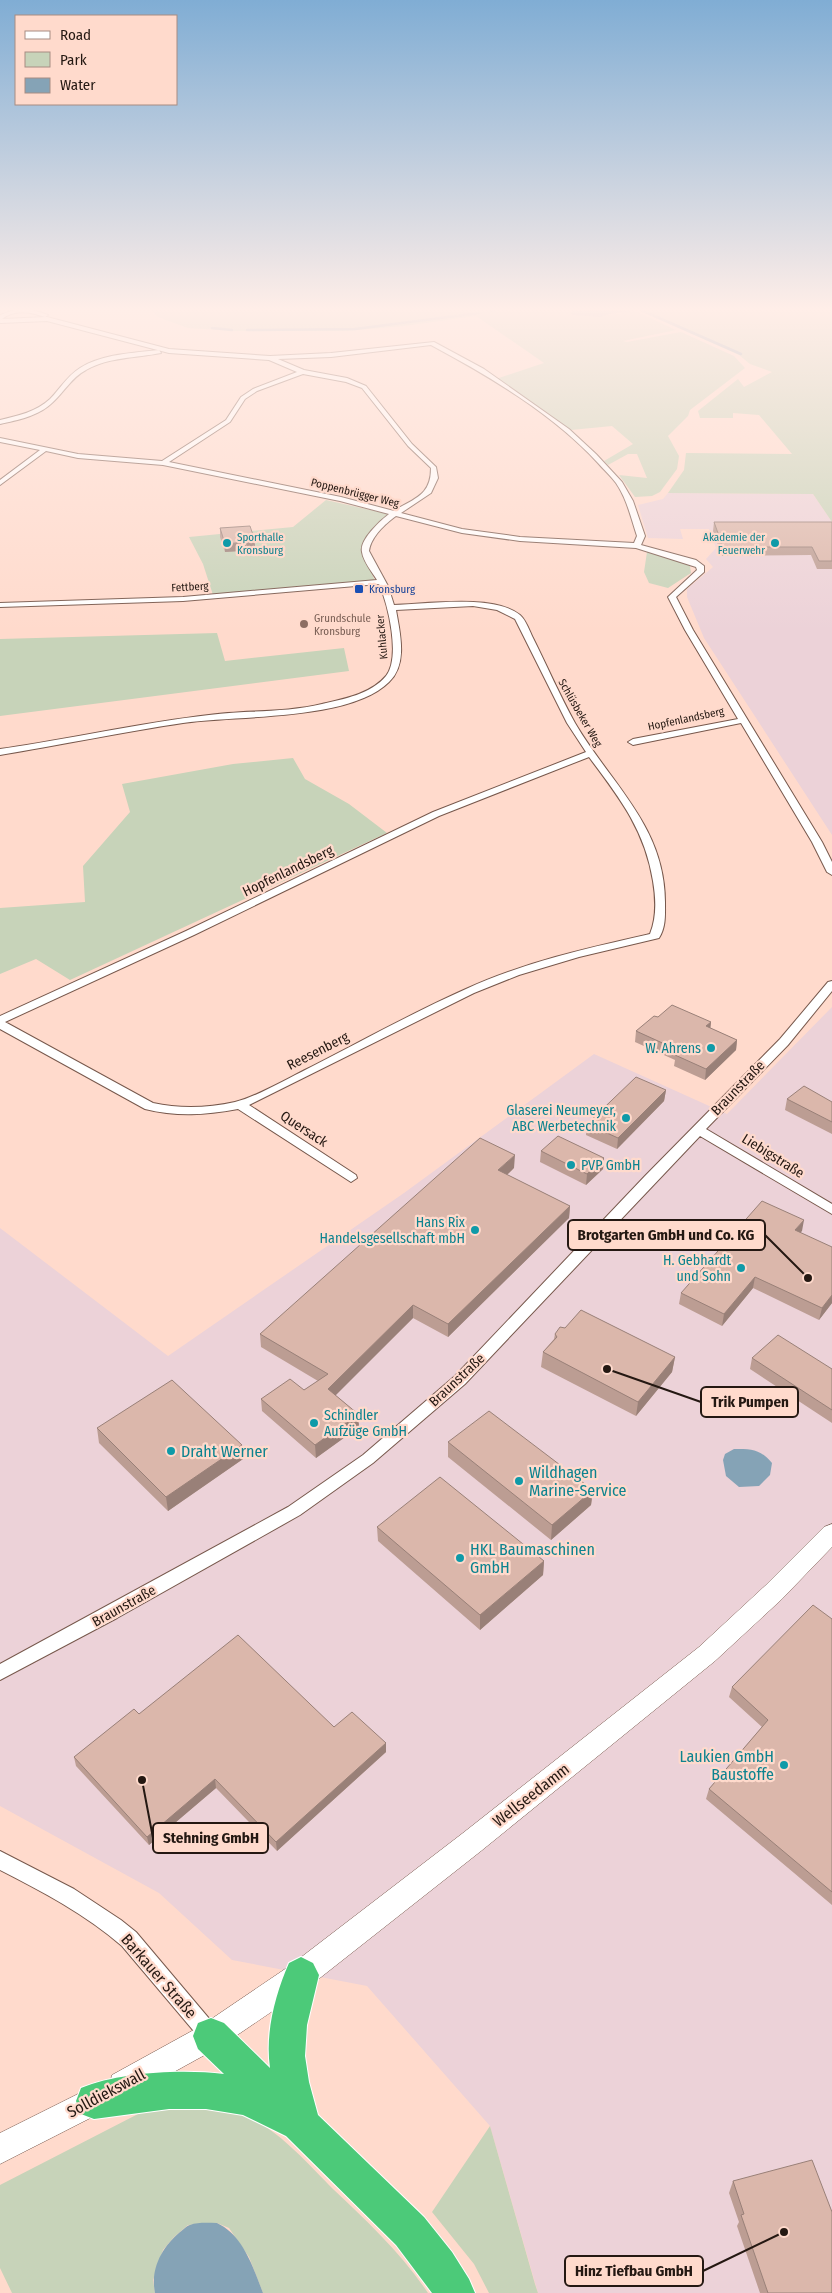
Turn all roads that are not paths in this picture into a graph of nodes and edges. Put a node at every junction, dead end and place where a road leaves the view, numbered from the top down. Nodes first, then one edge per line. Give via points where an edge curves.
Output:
1 (18, 417) edge
2 (231, 417) edge
3 (388, 417) edge
4 (549, 417) edge
5 (0, 422) edge
6 (0, 440) edge
7 (44, 450) junction
8 (163, 463) junction
9 (0, 483) edge
10 (394, 514) junction
11 (636, 546) junction
12 (381, 582) junction
13 (0, 605) edge
14 (391, 608) junction
15 (744, 720) junction
16 (634, 742) dead end
17 (0, 752) edge
18 (591, 753) junction
19 (832, 872) edge
20 (655, 936) joint
21 (832, 984) edge
22 (0, 1020) edge
23 (0, 1024) edge
24 (240, 1105) junction
25 (698, 1129) junction
26 (351, 1178) dead end
27 (832, 1210) edge
28 (832, 1533) edge
29 (0, 1672) edge
30 (0, 1860) edge
31 (301, 1975) junction
32 (212, 2036) junction
33 (94, 2101) junction
34 (302, 2125) junction
35 (0, 2149) edge
36 (455, 2293) edge

1 - 5 street
2 - 8 street
3 - 10 street, Kuhlacker via 434,468 434,482 427,493
4 - 11 street via 594,454 619,482 641,536
6 - 7 street, Poppenbrügger Weg
7 - 8 street, Poppenbrügger Weg via 103,459
7 - 9 street
8 - 10 street, Poppenbrügger Weg via 341,499
10 - 11 street, Poppenbrügger Weg via 482,534
10 - 12 street, Kuhlacker via 366,545 365,551
11 - 15 street, Poppenbrügger Weg via 700,566 701,570 672,597
12 - 13 street, Fettberg via 183,599
12 - 14 street, Kuhlacker
14 - 17 street, Kuhlacker via 398,659 384,684 364,696 332,705 179,721
14 - 18 street, Schlüsbeker Weg via 473,604 499,608 518,617 551,687
15 - 16 street, Hopfenlandsberg
15 - 19 street
18 - 20 street, Schlüsbeker Weg via 628,803 654,857 660,893 660,923
18 - 22 street, Hopfenlandsberg via 436,814 190,933
20 - 24 street, Reesenberg via 576,954 470,991
21 - 25 street, Braunstraße via 784,1042
23 - 24 street, Reesenberg via 149,1106 205,1111
24 - 26 street, Quersack
25 - 27 street, Liebigstraße
25 - 29 street, Braunstraße via 460,1380 368,1459 294,1511
28 - 31 main road, Wellseedamm via 708,1654
30 - 32 street, Barkauer Straße via 87,1907 116,1928
31 - 32 main road, Wellseedamm
31 - 34 highway via 290,2022 287,2056
32 - 33 main road, Solldiekswall
32 - 34 highway
33 - 34 highway via 158,2091 210,2090 245,2098
33 - 35 main road, Solldiekswall
34 - 36 highway via 410,2232

